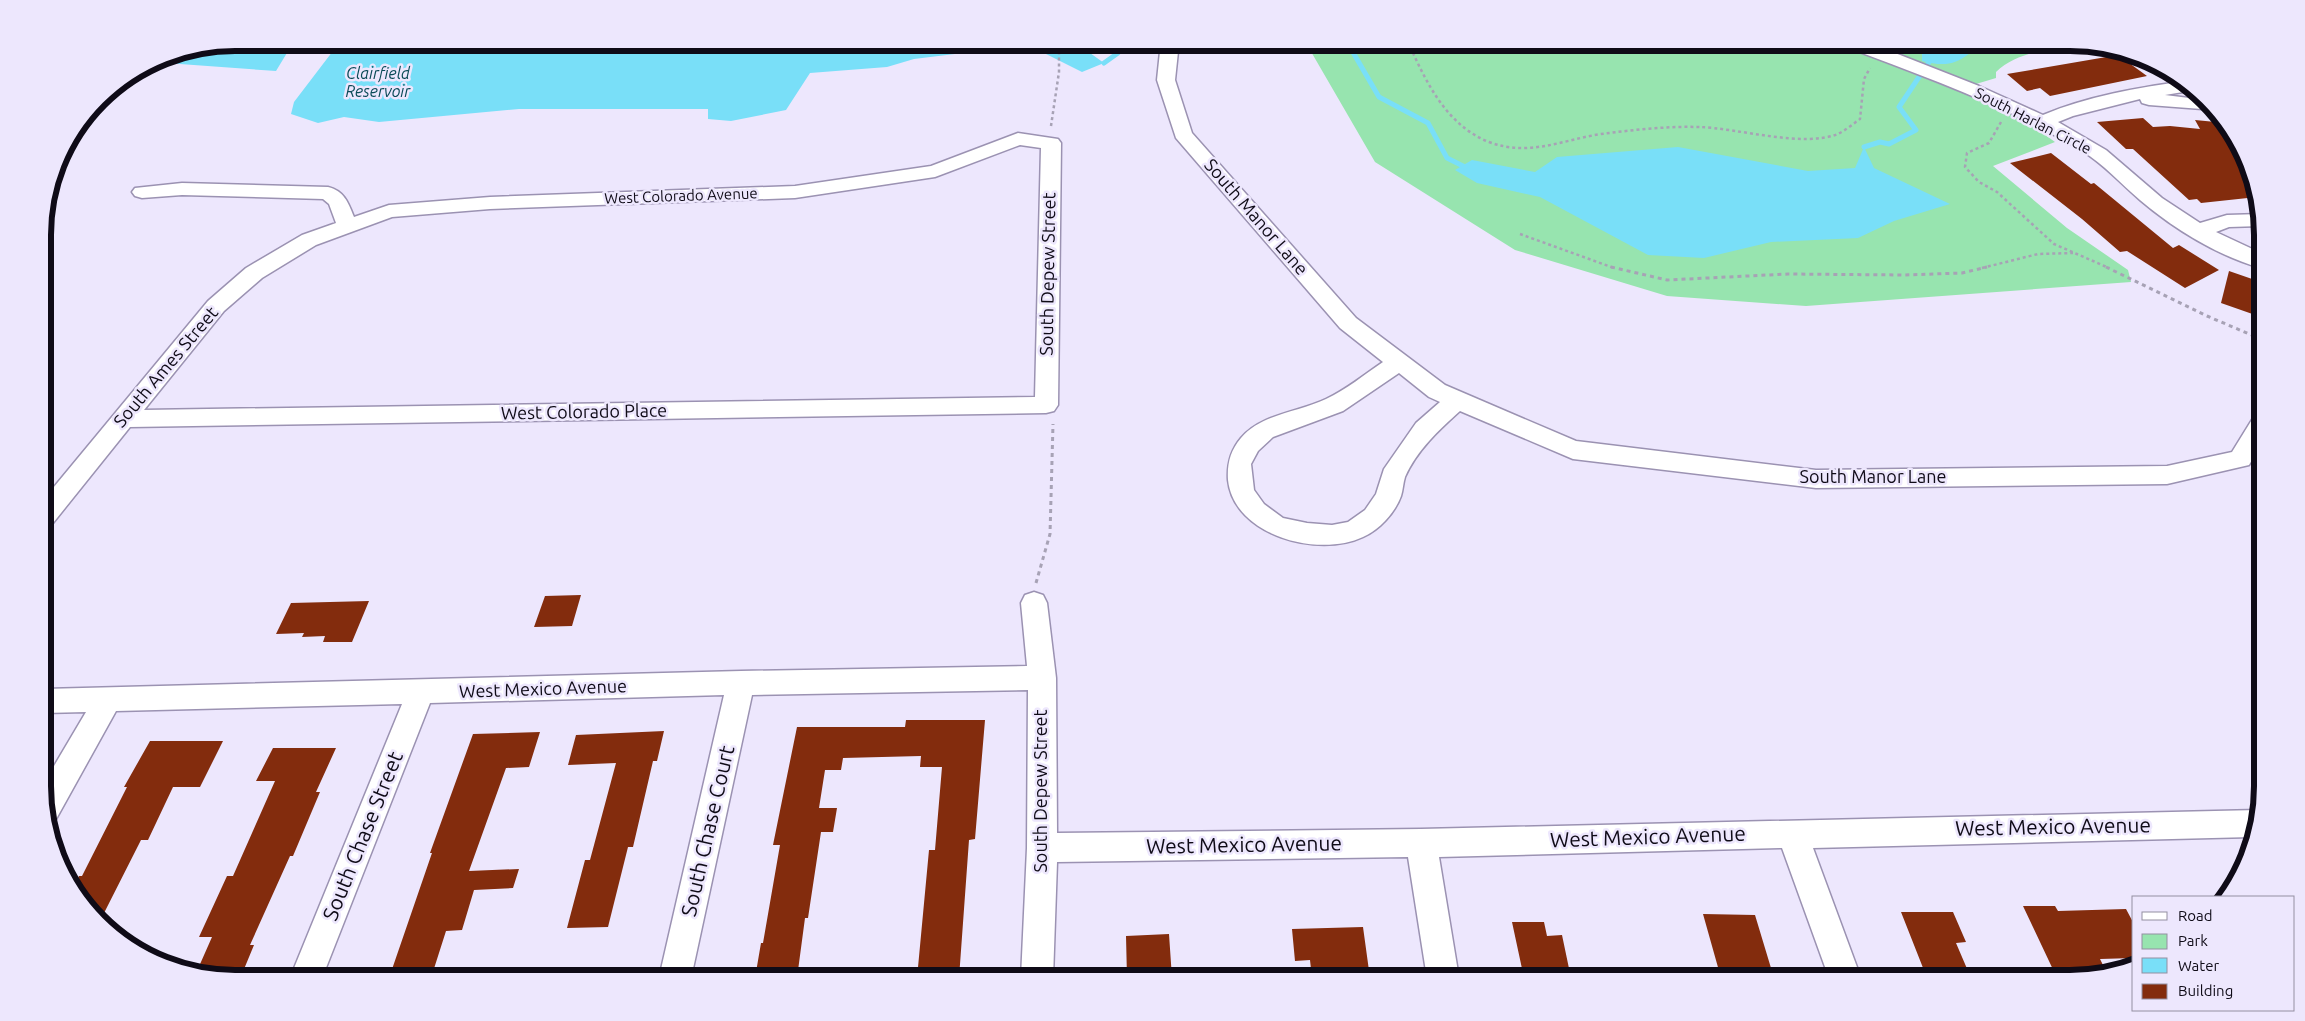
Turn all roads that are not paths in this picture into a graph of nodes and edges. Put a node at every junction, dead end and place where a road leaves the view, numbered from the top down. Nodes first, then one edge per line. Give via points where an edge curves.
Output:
1 (1169, 51) edge
2 (1872, 51) edge
3 (2180, 87) edge
4 (2129, 95) junction
5 (2200, 105) edge
6 (2042, 122) junction
7 (1048, 142) joint
8 (142, 192) dead end
9 (2253, 220) edge
10 (347, 226) junction
11 (2199, 231) junction
12 (309, 240) joint
13 (2254, 258) edge
14 (1399, 362) junction
15 (1456, 401) junction
16 (1046, 405) joint
17 (122, 419) junction
18 (2251, 460) edge
19 (51, 507) edge
20 (1034, 603) road end
21 (1042, 678) junction
22 (742, 683) junction
23 (420, 693) junction
24 (108, 700) junction
25 (51, 701) edge
26 (52, 797) edge
27 (2250, 823) edge
28 (1792, 833) junction
29 (1421, 843) junction
30 (1042, 848) junction
31 (309, 970) edge
32 (677, 970) edge
33 (1037, 970) edge
34 (1442, 970) edge
35 (1842, 970) edge

1 - 14 street, South Manor Lane via 1166,80 1183,134 1348,323
2 - 6 street, South Harlan Circle
3 - 4 street
4 - 5 street
4 - 6 street
6 - 11 street, South Harlan Circle via 2092,149 2155,202
7 - 10 street, West Colorado Avenue via 1018,139 935,171 795,192 490,203 389,211
7 - 16 street, South Depew Street
8 - 10 street via 328,194 338,201
9 - 11 street via 2227,221
10 - 12 street, West Colorado Avenue
11 - 13 street, South Harlan Circle
12 - 17 street, South Ames Street via 254,273 216,306
14 - 15 street, South Manor Lane
14 - 15 street via 1335,405 1265,431 1249,445 1239,464 1242,492 1255,511 1276,526 1307,534 1332,535 1355,530 1374,517 1388,497 1393,476 1424,429
15 - 18 street, South Manor Lane via 1573,450 1816,479 2167,475
16 - 17 street, West Colorado Place
17 - 19 street, South Ames Street
20 - 21 street, South Depew Street
21 - 22 street, West Mexico Avenue
21 - 30 street, South Depew Street
22 - 23 street, West Mexico Avenue
22 - 32 street, South Chase Court
23 - 24 street, West Mexico Avenue
23 - 31 street, South Chase Street
24 - 25 street, West Mexico Avenue
24 - 26 street
27 - 28 street, West Mexico Avenue
28 - 29 street, West Mexico Avenue
28 - 35 street
29 - 30 street, West Mexico Avenue
29 - 34 street
30 - 33 street, South Depew Street

